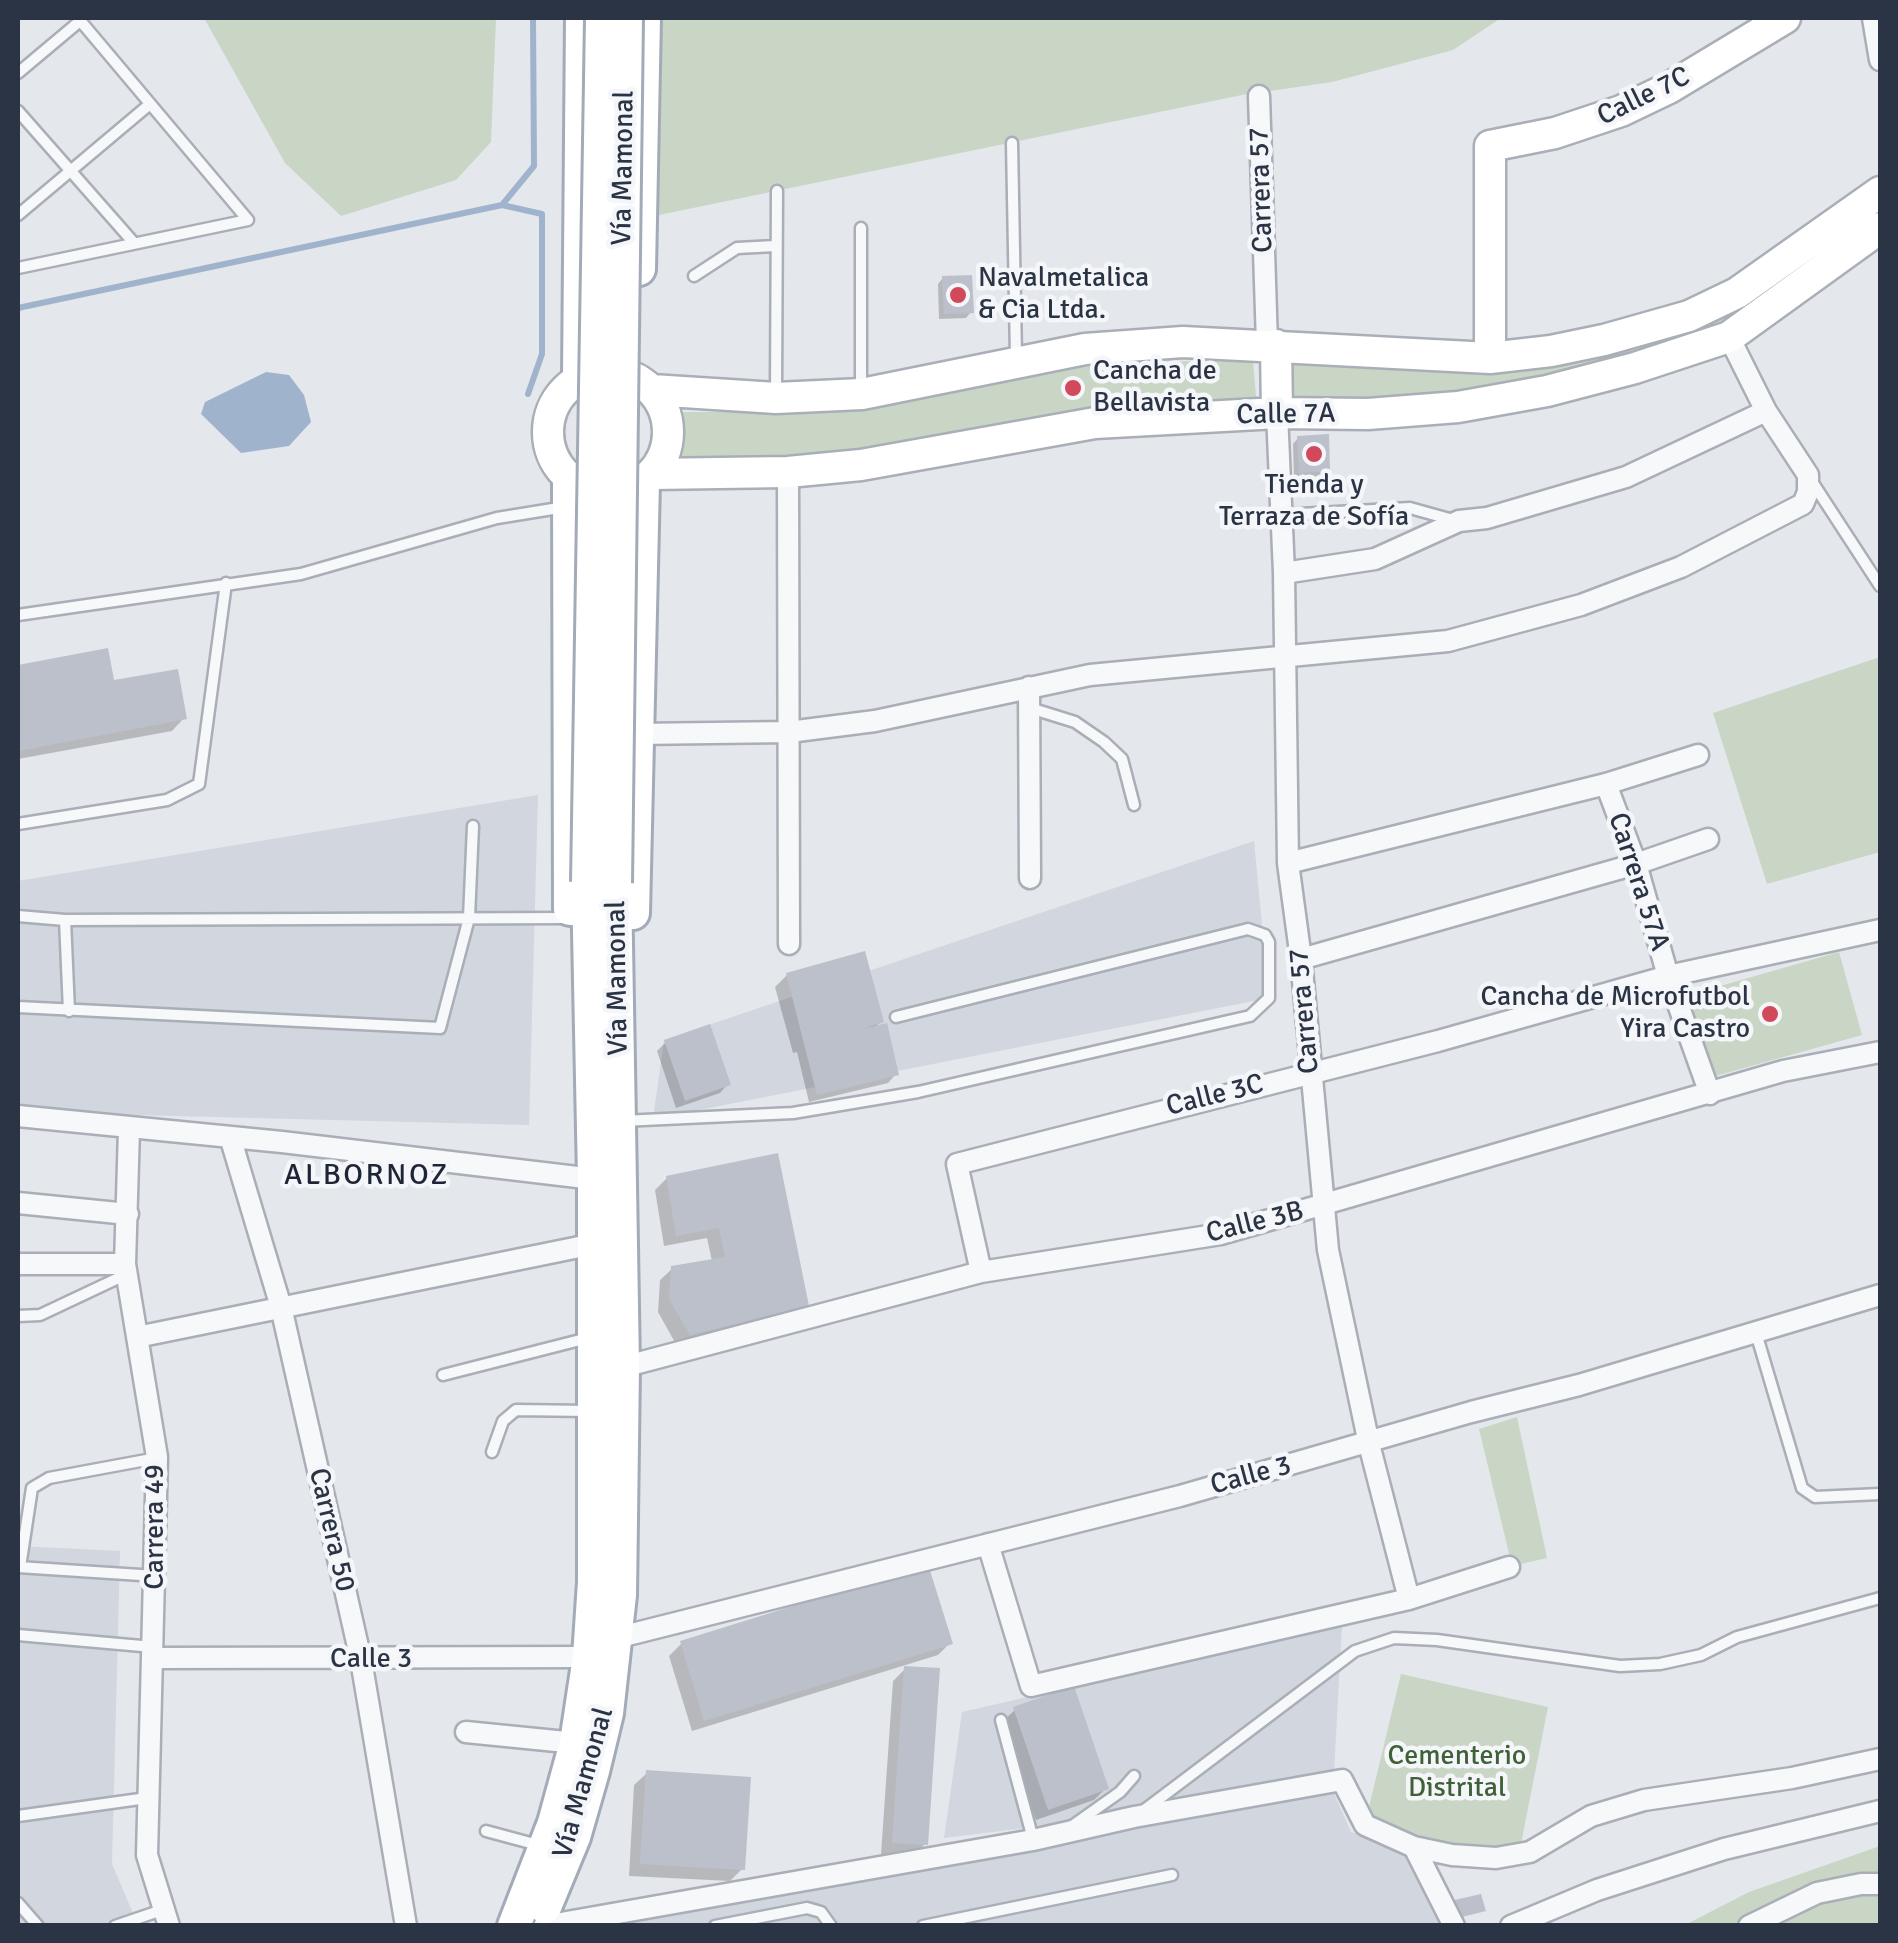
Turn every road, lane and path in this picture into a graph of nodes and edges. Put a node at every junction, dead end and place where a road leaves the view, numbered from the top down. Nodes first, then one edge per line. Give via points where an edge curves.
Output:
1 (582, 18) edge
2 (602, 18) edge
3 (626, 18) edge
4 (644, 18) edge
5 (1785, 18) edge
6 (1873, 18) edge
7 (79, 19) edge
8 (1880, 60) edge
9 (18, 73) edge
10 (1259, 96) dead end
11 (150, 104) junction
12 (18, 111) edge
13 (1012, 143) dead end
14 (70, 170) junction
15 (777, 190) dead end
16 (1880, 192) edge
17 (18, 214) edge
18 (861, 228) dead end
19 (1880, 228) edge
20 (134, 243) junction
21 (775, 246) junction
22 (18, 268) edge
23 (694, 276) dead end
24 (1729, 337) junction
25 (1271, 344) junction
26 (1490, 358) junction
27 (1016, 363) junction
28 (579, 379) junction
29 (644, 384) junction
30 (862, 394) junction
31 (776, 398) junction
32 (1766, 411) junction
33 (1277, 414) junction
34 (788, 472) junction
35 (1808, 475) junction
36 (647, 478) junction
37 (570, 492) junction
38 (1281, 516) junction
39 (1459, 521) junction
40 (1284, 573) junction
41 (226, 583) junction
42 (1880, 586) edge
43 (18, 614) edge
44 (1286, 658) junction
45 (1029, 697) junction
46 (789, 732) junction
47 (636, 734) junction
48 (1698, 756) dead end
49 (1606, 784) junction
50 (1134, 804) dead end
51 (18, 824) edge
52 (474, 826) dead end
53 (1708, 839) dead end
54 (1288, 863) junction
55 (1636, 864) junction
56 (1030, 878) dead end
57 (601, 882) junction
58 (18, 916) edge
59 (469, 918) junction
60 (570, 918) junction
61 (66, 920) junction
62 (1880, 930) edge
63 (789, 944) dead end
64 (1301, 959) junction
65 (1668, 976) junction
66 (604, 996) junction
67 (18, 1007) edge
68 (69, 1011) junction
69 (896, 1017) dead end
70 (1880, 1052) edge
71 (1310, 1072) junction
72 (1710, 1094) junction
73 (18, 1116) edge
74 (621, 1121) junction
75 (129, 1128) junction
76 (231, 1140) junction
77 (594, 1180) junction
78 (18, 1203) edge
79 (1324, 1206) junction
80 (128, 1214) junction
81 (594, 1244) junction
82 (18, 1264) edge
83 (126, 1269) junction
84 (981, 1272) junction
85 (1880, 1295) edge
86 (281, 1307) junction
87 (18, 1316) edge
88 (1755, 1332) junction
89 (594, 1337) junction
90 (137, 1338) junction
91 (624, 1367) junction
92 (443, 1375) dead end
93 (594, 1412) junction
94 (1369, 1444) junction
95 (492, 1452) dead end
96 (158, 1458) junction
97 (1880, 1494) edge
98 (988, 1544) junction
99 (19, 1567) edge
100 (1509, 1567) dead end
101 (157, 1576) junction
102 (1409, 1599) junction
103 (1879, 1600) edge
104 (18, 1635) edge
105 (616, 1638) junction
106 (153, 1652) junction
107 (588, 1657) junction
108 (361, 1660) junction
109 (1001, 1720) dead end
110 (466, 1732) dead end
111 (576, 1743) junction
112 (1880, 1759) edge
113 (1134, 1776) dead end
114 (148, 1798) junction
115 (1880, 1812) edge
116 (18, 1816) edge
117 (1134, 1818) junction
118 (486, 1831) dead end
119 (1063, 1832) junction
120 (1033, 1840) junction
121 (1414, 1847) junction
122 (545, 1848) junction
123 (1172, 1875) dead end
124 (1880, 1884) edge
125 (18, 1903) edge
126 (165, 1918) edge
127 (38, 1926) edge
128 (115, 1926) edge
129 (406, 1926) edge
130 (514, 1926) edge
131 (541, 1926) edge
132 (715, 1926) edge
133 (831, 1926) edge
134 (924, 1926) edge
135 (1454, 1926) edge
136 (1511, 1926) edge
137 (1749, 1926) edge

1 - 28 main road
2 - 57 main road, Vía Mamonal, bridge
3 - 57 main road, Vía Mamonal, bridge
4 - 29 main road
5 - 26 street, Calle 7C via 1620,111 1490,146
6 - 8 street
7 - 9 lane
7 - 11 lane
10 - 25 street, Carrera 57
11 - 14 lane
11 - 20 lane via 248,220
12 - 14 lane
13 - 27 lane
14 - 17 lane
14 - 20 lane
15 - 21 lane
16 - 26 street via 1737,293 1689,316 1604,340
18 - 30 lane
19 - 24 street, Calle 7A
20 - 22 lane
21 - 23 lane via 737,248
21 - 31 lane
24 - 32 street
24 - 33 street, Calle 7A via 1548,391 1368,414
25 - 26 street
25 - 27 street via 1104,347
25 - 33 street
27 - 30 street
28 - 29 street via 617,372
28 - 37 street via 555,402 547,434
29 - 31 street
29 - 36 street via 668,423 662,459
30 - 31 street
32 - 35 street
32 - 39 street via 1626,478
33 - 34 street, Calle 7A via 1066,426 929,455
33 - 38 street, Carrera 57
34 - 36 street, Calle 7A
34 - 46 street
35 - 42 lane
35 - 44 street via 1803,504 1681,567 1581,605 1448,641
36 - 37 street via 629,489
36 - 47 main road
37 - 41 lane via 300,574
37 - 60 main road
38 - 39 lane via 1410,508
38 - 40 street, Carrera 57
39 - 40 street via 1375,559
40 - 44 street, Carrera 57
41 - 43 lane
41 - 51 lane via 199,784 166,800
44 - 45 street via 1150,667
44 - 54 street, Carrera 57
45 - 46 street
45 - 50 lane via 1122,759
45 - 56 street
46 - 47 street
46 - 63 street
47 - 66 main road via 633,922
48 - 49 street
49 - 54 street
49 - 55 street, Carrera 57A
52 - 59 lane
53 - 55 street
54 - 64 street, Carrera 57
55 - 64 street
55 - 65 street, Carrera 57A
57 - 66 main road, Vía Mamonal
58 - 61 lane
59 - 60 lane
59 - 61 lane
59 - 68 lane via 440,1028
60 - 66 main road
61 - 68 lane
62 - 65 street, Calle 3C
64 - 71 street, Carrera 57
65 - 71 street, Calle 3C
65 - 72 street, Carrera 57A
66 - 74 main road, Vía Mamonal
66 - 77 main road, Vía Mamonal
67 - 68 lane
69 - 74 lane via 1248,929 1269,942 1269,998 1250,1016 918,1092 794,1113
70 - 72 street, Calle 3B
71 - 79 street, Carrera 57
71 - 84 street, Calle 3C via 958,1164
72 - 79 street, Calle 3B
73 - 75 street
74 - 91 main road, Vía Mamonal
75 - 76 street
75 - 80 street, Carrera 49
76 - 77 street
76 - 86 street, Carrera 50
77 - 81 main road, Vía Mamonal
78 - 80 street
79 - 84 street, Calle 3B via 1221,1234
79 - 94 street, Carrera 57
80 - 83 street, Carrera 49
81 - 86 street
81 - 89 main road, Vía Mamonal
82 - 83 street
83 - 87 lane via 40,1315
83 - 90 street, Carrera 49
84 - 91 street, Calle 3B
85 - 88 street, Calle 3
86 - 90 street
86 - 108 street, Carrera 50
88 - 94 street, Calle 3
88 - 97 lane via 1802,1488 1815,1497
89 - 92 lane
89 - 93 main road, Vía Mamonal
90 - 96 street, Carrera 49
91 - 105 main road, Vía Mamonal
93 - 95 lane via 516,1410 503,1422
93 - 107 main road, Vía Mamonal
94 - 98 street, Calle 3
94 - 102 street, Carrera 57
96 - 99 lane via 48,1478 32,1488
96 - 101 street, Carrera 49
98 - 102 street via 1031,1686
98 - 105 street, Calle 3
99 - 101 lane
100 - 102 street
101 - 106 street, Carrera 49
103 - 117 lane via 1660,1664 1620,1666 1394,1638 1354,1652
104 - 106 lane
105 - 131 main road, Vía Mamonal via 594,1771
106 - 108 street, Calle 3
106 - 114 street, Carrera 49
107 - 108 street, Calle 3
107 - 111 main road, Vía Mamonal
108 - 129 street, Carrera 50
109 - 120 lane
110 - 111 street
111 - 122 main road, Vía Mamonal
112 - 121 street via 1644,1800 1591,1816 1530,1852 1496,1858
113 - 119 lane
114 - 116 lane
114 - 126 street, Carrera 49 via 148,1855
115 - 136 street via 1724,1849
117 - 119 street
117 - 121 street via 1342,1780 1365,1825
118 - 122 lane
119 - 120 street
120 - 131 street
121 - 135 street
122 - 130 main road, Vía Mamonal
123 - 134 lane
124 - 137 street via 1817,1893
125 - 127 lane
126 - 128 lane
132 - 133 lane via 807,1908

